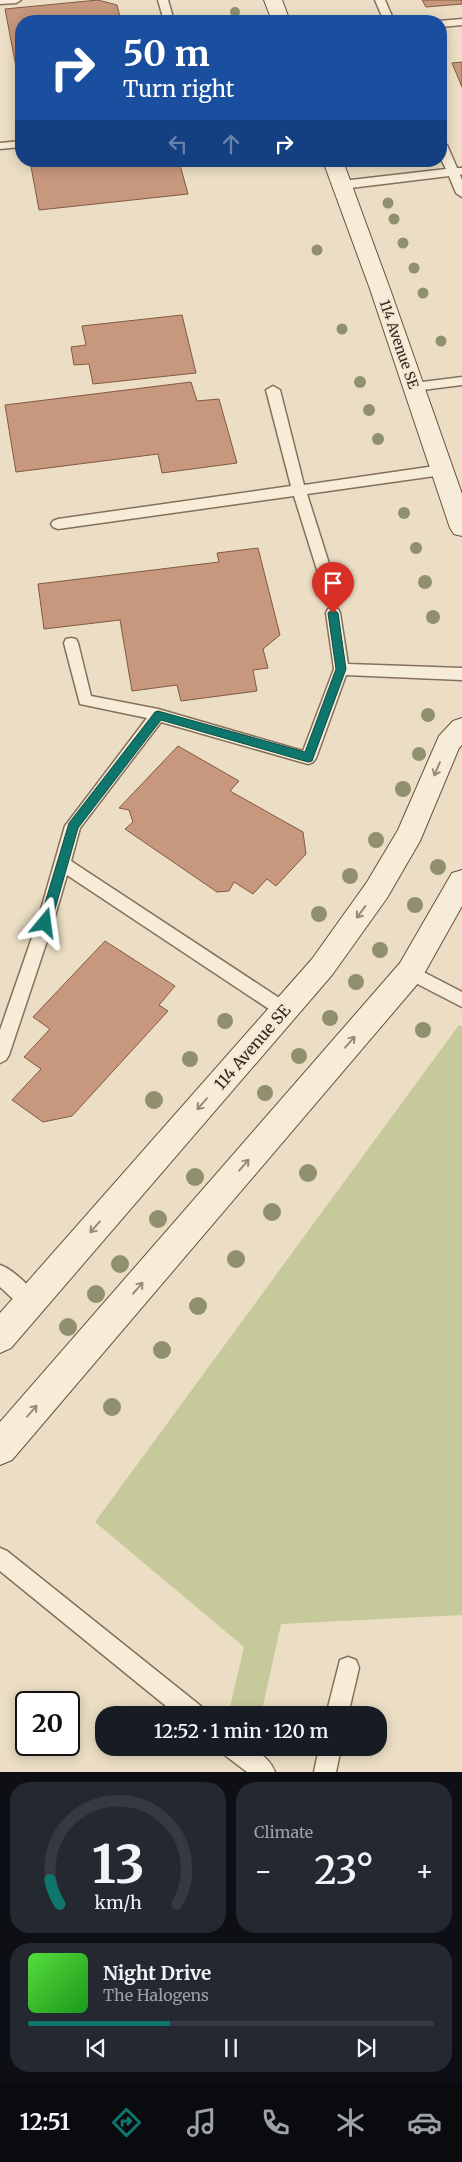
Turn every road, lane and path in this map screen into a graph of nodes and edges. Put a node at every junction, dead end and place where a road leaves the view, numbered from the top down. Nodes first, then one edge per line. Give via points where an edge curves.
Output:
1 (16, 0) edge
2 (163, 0) edge
3 (273, 0) edge
4 (380, 0) edge
5 (0, 2) edge
6 (167, 15) edge
7 (279, 15) edge
8 (386, 15) edge
9 (462, 22) edge
10 (447, 23) edge
11 (15, 145) edge
12 (0, 146) edge
13 (447, 154) edge
14 (335, 167) edge
15 (457, 172) edge
16 (342, 186) junction
17 (462, 193) edge
18 (462, 382) edge
19 (414, 387) junction
20 (274, 390) dead end
21 (442, 470) junction
22 (299, 490) junction
23 (58, 524) dead end
24 (462, 528) edge
25 (325, 573) dead end
26 (333, 613) dead end
27 (71, 643) dead end
28 (341, 669) junction
29 (462, 674) edge
30 (158, 715) junction
31 (462, 728) edge
32 (62, 863) junction
33 (462, 881) edge
34 (410, 972) junction
35 (462, 1000) edge
36 (284, 1010) junction
37 (0, 1055) edge
38 (0, 1274) edge
39 (30, 1302) junction
40 (0, 1337) edge
41 (0, 1448) edge
42 (0, 1558) edge
43 (348, 1668) dead end
44 (183, 1706) edge
45 (340, 1706) edge
46 (244, 1756) edge
47 (328, 1756) edge
48 (264, 1772) edge
49 (325, 1772) edge

1 - 5 lane
2 - 6 lane
3 - 7 main road
4 - 8 lane
9 - 10 lane
11 - 12 lane
13 - 15 lane
14 - 16 main road, 114 Avenue SE
15 - 16 lane
15 - 17 lane
16 - 19 main road, 114 Avenue SE
18 - 19 lane
19 - 21 main road, 114 Avenue SE
20 - 22 lane
21 - 22 lane
21 - 24 main road, 114 Avenue SE
22 - 23 lane
22 - 25 lane
26 - 28 lane
27 - 30 lane via 85,700
28 - 29 lane
28 - 30 lane via 308,758
30 - 32 lane via 73,826
31 -> 36 main road, 114 Avenue SE via 448,743 410,833 377,890 322,966
32 - 36 lane
32 - 37 lane
33 - 34 main road
34 - 35 lane
41 -> 34 main road
36 -> 39 main road, 114 Avenue SE
38 - 39 lane
39 - 40 main road, 114 Avenue SE
42 - 44 lane
43 - 45 lane
46 - 48 lane
47 - 49 lane

